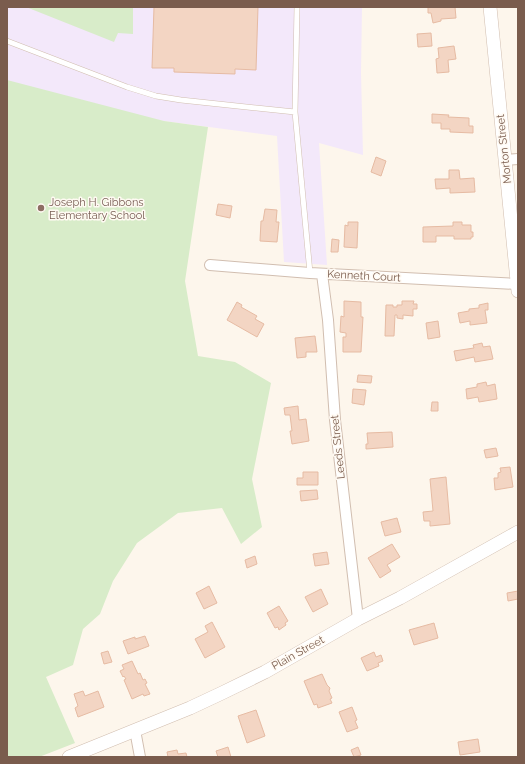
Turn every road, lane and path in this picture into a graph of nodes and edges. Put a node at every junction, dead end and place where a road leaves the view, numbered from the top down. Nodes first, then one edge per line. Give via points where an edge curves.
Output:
1 (297, 7) edge
2 (490, 7) edge
3 (7, 40) edge
4 (295, 112) junction
5 (512, 160) edge
6 (210, 265) dead end
7 (310, 274) junction
8 (322, 274) junction
9 (518, 288) edge
10 (518, 532) edge
11 (358, 619) junction
12 (135, 730) junction
13 (69, 757) edge
14 (140, 757) edge

1 - 4 lane
2 - 5 street, Morton Street
3 - 4 lane via 156,96
4 - 7 lane
5 - 9 street, Morton Street
6 - 7 street, Kenneth Court
7 - 8 street, Kenneth Court
8 - 9 street, Kenneth Court
8 - 11 street, Leeds Street via 335,420
10 - 11 street, Plain Street
11 - 12 street, Plain Street via 222,693
12 - 13 street, Plain Street
12 - 14 street

